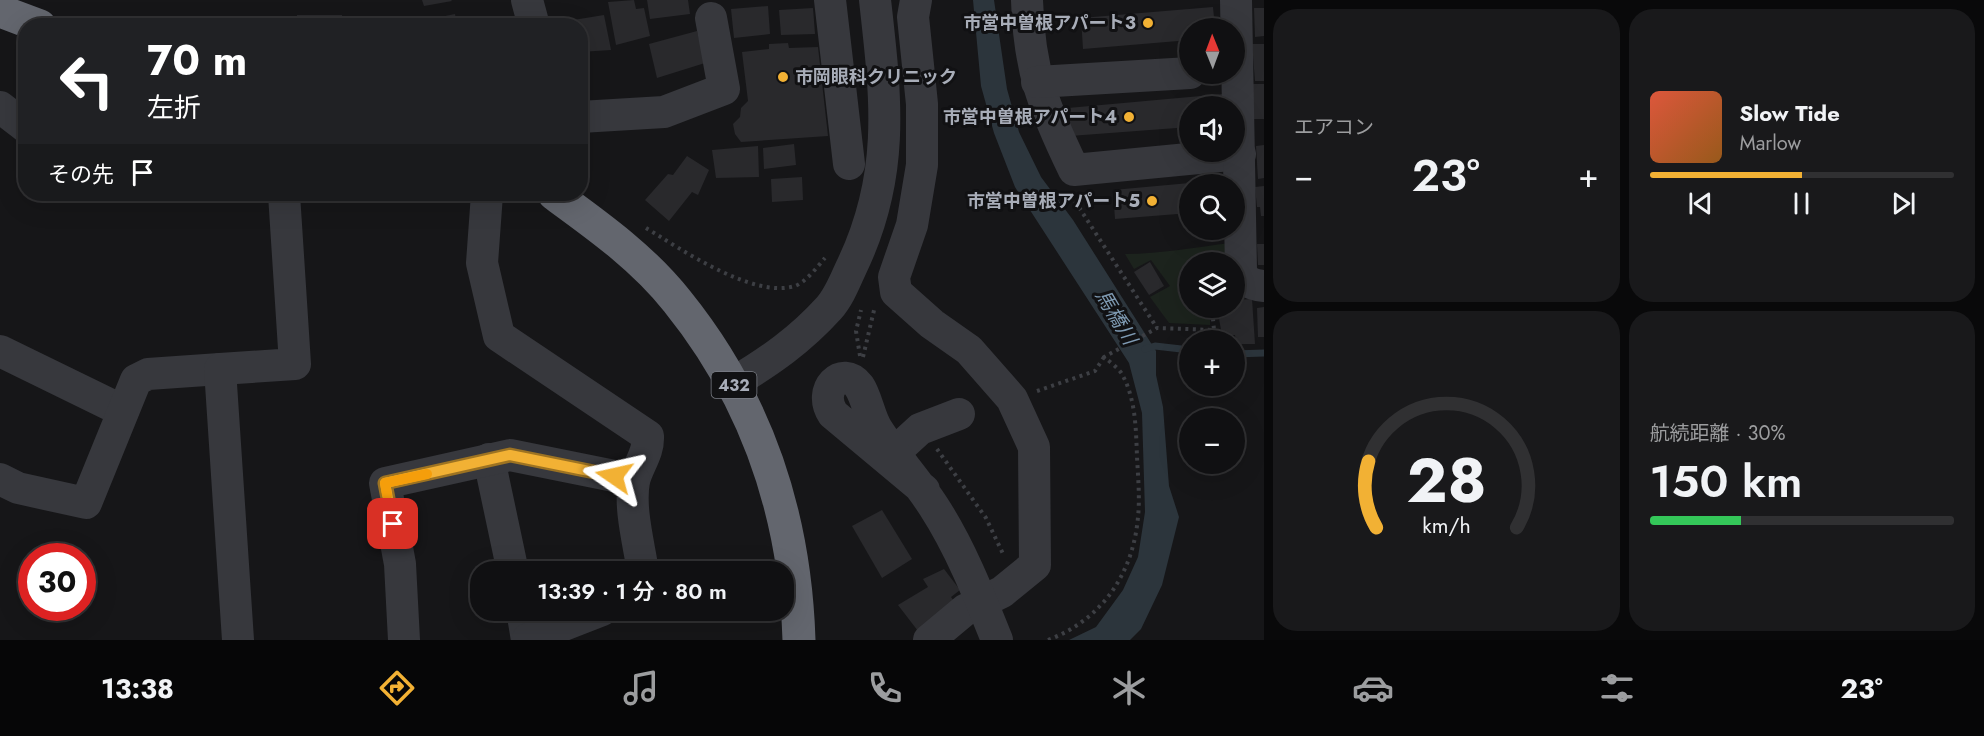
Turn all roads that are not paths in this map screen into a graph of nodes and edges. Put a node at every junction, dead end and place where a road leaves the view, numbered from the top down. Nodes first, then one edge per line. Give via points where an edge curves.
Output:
1 (527, 0) edge
2 (830, 0) edge
3 (875, 0) edge
4 (916, 0) edge
5 (1028, 0) edge
6 (1236, 0) edge
7 (1, 15) edge
8 (532, 18) edge
9 (711, 18) dead end
10 (1236, 18) edge
11 (18, 20) edge
12 (1179, 74) edge
13 (1037, 82) junction
14 (0, 107) edge
15 (588, 117) edge
16 (18, 121) edge
17 (1179, 160) edge
18 (1240, 162) edge
19 (849, 164) dead end
20 (284, 201) edge
21 (486, 201) edge
22 (563, 201) edge
23 (1264, 286) edge
24 (0, 351) edge
25 (220, 369) junction
26 (733, 383) junction
27 (123, 411) junction
28 (959, 414) dead end
29 (895, 452) junction
30 (489, 459) junction
31 (0, 479) edge
32 (634, 480) junction
33 (924, 490) junction
34 (511, 561) edge
35 (641, 561) edge
36 (982, 602) junction
37 (524, 621) edge
38 (574, 621) edge
39 (238, 640) edge
40 (404, 640) edge
41 (527, 640) edge
42 (799, 640) edge
43 (929, 640) edge
44 (997, 640) edge

1 - 8 street
2 - 19 street
3 - 26 street via 886,106 883,164 868,233 830,307 781,354
4 - 36 street via 913,17 922,104 922,165 912,225 894,278 896,292 969,350 1012,399 1034,447 1035,565 1002,592
5 - 13 street via 1028,44
6 - 10 street
7 - 11 highway
9 - 15 street via 724,89 664,112
12 - 13 street
13 - 17 street via 1074,170
14 - 16 street
18 - 23 street via 1241,270 1254,286
20 - 25 street via 295,364
21 - 32 street via 482,263 499,336 648,436 649,446
22 - 26 highway, 432 via 638,260 676,299
24 - 27 street
25 - 27 street via 148,374 136,380
25 - 39 street
26 - 42 highway, 432 via 758,432 790,543
27 - 31 street via 86,503 18,488
28 - 29 street via 920,429
29 - 33 street
29 - 33 street via 877,429 860,388 843,378 833,383 827,391 826,404 832,414
30 - 32 street via 510,455
30 - 34 street
30 - 40 street via 385,483 400,564
32 - 35 street
33 - 36 street
36 - 43 street via 965,610
36 - 44 street
37 - 41 street
38 - 41 street

